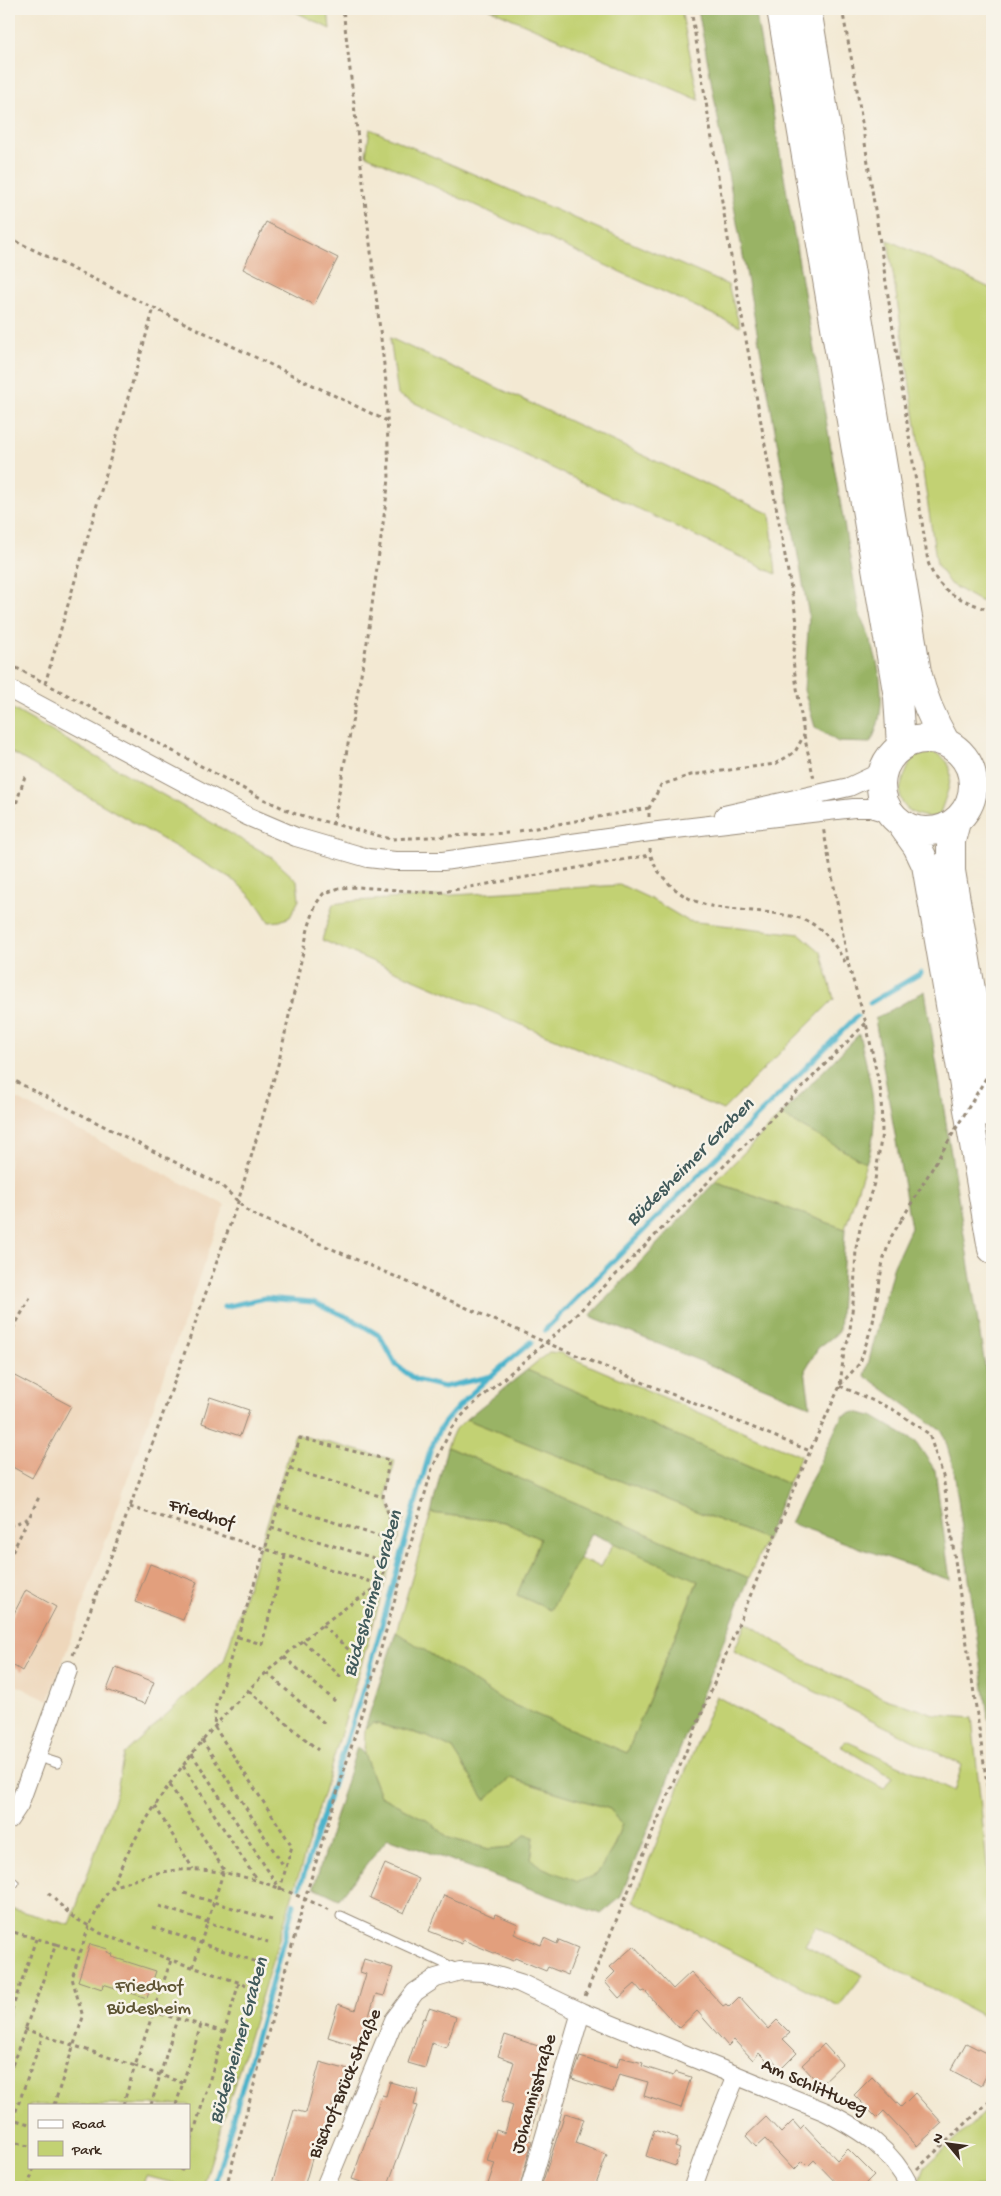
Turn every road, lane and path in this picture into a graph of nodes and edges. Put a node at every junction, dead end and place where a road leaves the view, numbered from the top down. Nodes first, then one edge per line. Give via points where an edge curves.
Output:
1 (343, 9) edge
2 (691, 9) edge
3 (781, 9) edge
4 (807, 9) edge
5 (842, 9) edge
6 (9, 238) edge
7 (154, 308) junction
8 (388, 421) junction
9 (992, 612) edge
10 (9, 664) edge
11 (45, 684) junction
12 (9, 689) edge
13 (804, 735) junction
14 (946, 743) junction
15 (901, 746) junction
16 (883, 771) junction
17 (26, 773) dead end
18 (817, 794) junction
19 (649, 808) junction
20 (820, 813) junction
21 (896, 819) junction
22 (956, 822) junction
23 (333, 825) junction
24 (9, 826) edge
25 (650, 832) junction
26 (650, 855) junction
27 (849, 967) junction
28 (866, 1023) junction
29 (992, 1068) edge
30 (9, 1078) edge
31 (992, 1114) edge
32 (238, 1202) junction
33 (992, 1249) edge
34 (31, 1296) dead end
35 (9, 1336) edge
36 (547, 1343) junction
37 (840, 1386) junction
38 (810, 1451) junction
39 (290, 1469) junction
40 (39, 1497) dead end
41 (383, 1498) junction
42 (278, 1505) junction
43 (130, 1508) junction
44 (29, 1518) junction
45 (9, 1526) edge
46 (271, 1527) junction
47 (392, 1540) junction
48 (264, 1550) junction
49 (285, 1556) junction
50 (9, 1559) edge
51 (387, 1562) junction
52 (381, 1585) junction
53 (322, 1625) junction
54 (238, 1637) junction
55 (302, 1641) junction
56 (350, 1651) dead end
57 (284, 1657) junction
58 (68, 1670) joint
59 (267, 1673) junction
60 (341, 1676) dead end
61 (249, 1691) junction
62 (335, 1701) dead end
63 (324, 1723) dead end
64 (214, 1726) junction
65 (202, 1740) junction
66 (318, 1750) dead end
67 (192, 1754) junction
68 (38, 1757) junction
69 (57, 1763) dead end
70 (183, 1766) junction
71 (170, 1785) junction
72 (155, 1806) junction
73 (9, 1820) edge
74 (992, 1820) edge
75 (285, 1869) junction
76 (194, 1870) junction
77 (225, 1874) junction
78 (256, 1880) junction
79 (111, 1889) junction
80 (280, 1889) junction
81 (48, 1893) dead end
82 (184, 1893) dead end
83 (305, 1898) junction
84 (214, 1902) junction
85 (159, 1906) dead end
86 (341, 1916) joint
87 (274, 1921) dead end
88 (207, 1922) junction
89 (89, 1926) junction
90 (153, 1927) dead end
91 (36, 1939) junction
92 (268, 1942) dead end
93 (200, 1943) junction
94 (56, 1944) junction
95 (9, 1946) edge
96 (80, 1952) junction
97 (171, 1960) junction
98 (263, 1964) dead end
99 (193, 1967) junction
100 (460, 1971) junction
101 (239, 1983) junction
102 (256, 1988) dead end
103 (153, 2012) junction
104 (581, 2012) junction
105 (9, 2018) edge
106 (177, 2019) junction
107 (201, 2026) junction
108 (24, 2029) junction
109 (224, 2032) junction
110 (43, 2035) junction
111 (74, 2046) junction
112 (135, 2066) junction
113 (9, 2074) edge
114 (160, 2075) junction
115 (736, 2076) junction
116 (183, 2083) junction
117 (992, 2099) edge
118 (54, 2104) edge
119 (123, 2104) edge
120 (151, 2104) edge
121 (176, 2104) edge
122 (9, 2118) edge
123 (13, 2119) junction
124 (28, 2124) edge
125 (9, 2141) edge
126 (190, 2145) edge
127 (28, 2146) edge
128 (34, 2168) edge
129 (908, 2183) edge
130 (28, 2187) edge
131 (226, 2187) edge
132 (326, 2187) edge
133 (530, 2187) edge
134 (693, 2187) edge

1 - 8 path
2 - 13 path via 730,251 797,622 793,661
3 - 15 main road via 898,697
4 - 14 main road via 917,672 923,698
5 - 9 path via 928,562 940,586
6 - 7 path
7 - 8 path
7 - 11 path
8 - 23 path via 389,480 366,642
10 - 11 path
11 - 23 path via 261,798 296,814
12 - 25 street via 247,816 303,839 368,858 443,861
13 - 18 path
13 - 19 path via 795,752 775,764 691,775 661,785
14 - 15 main road via 928,738
14 - 22 main road via 958,750 972,772 971,799
15 - 16 main road via 887,761
16 - 18 street via 849,787
16 - 21 main road via 881,796
17 - 24 path
18 - 25 street
19 - 23 path via 508,833 391,839
19 - 25 path
20 - 21 street via 877,809
20 - 25 street
20 - 27 path
21 - 22 main road via 912,830 924,832
21 - 33 main road via 926,866
22 - 31 main road via 951,840 951,871
25 - 26 path
26 - 27 path via 675,891 695,902 720,909 769,912 802,919 830,936
26 - 32 path via 437,893 358,887 339,888 323,894 308,929 280,1061
27 - 28 path
28 - 36 path
28 - 37 path via 880,1093 882,1132 875,1180 856,1248 850,1329
29 - 37 path, bridge via 892,1237 883,1261 873,1322 860,1363
30 - 32 path via 222,1186
32 - 36 path via 250,1213
32 - 43 path
34 - 35 path
36 - 38 path
36 - 83 path via 467,1410 452,1427 437,1456
37 - 38 path
37 - 74 path via 894,1410 929,1434 943,1476
38 - 104 path
39 - 41 path
39 - 41 path via 300,1438 389,1460
39 - 42 path
40 - 44 path
41 - 47 path via 392,1526
42 - 46 path
42 - 47 path
43 - 48 path, Friedhof
43 - 58 path
44 - 45 path
44 - 50 path
46 - 48 path
46 - 51 path
47 - 51 path
48 - 49 path, Friedhof
48 - 54 path
49 - 52 path, Friedhof
49 - 54 path via 262,1644
51 - 52 path
52 - 53 path
53 - 55 path
53 - 56 path
54 - 64 path via 216,1705
55 - 57 path
55 - 60 path
57 - 59 path
57 - 62 path
58 - 68 street
59 - 61 path
59 - 63 path
61 - 64 path
61 - 66 path
64 - 65 path
64 - 75 path via 292,1846
65 - 67 path
65 - 75 path
67 - 70 path
67 - 80 path
68 - 69 lane
68 - 73 street via 19,1805
70 - 71 path
70 - 78 path
71 - 72 path
71 - 77 path
72 - 76 path
72 - 79 path via 124,1858
75 - 80 path
76 - 77 path
76 - 79 path via 150,1874
77 - 78 path
77 - 84 path
78 - 80 path
79 - 89 path
80 - 83 path
81 - 89 path via 73,1917
82 - 84 path
83 - 86 path
83 - 131 path
84 - 87 path
84 - 88 path
85 - 88 path
86 - 100 lane, Bischof-Brück-Straße
88 - 92 path
88 - 93 path
89 - 96 path
89 - 97 path
90 - 93 path
91 - 94 path
91 - 95 path via 14,1932
91 - 105 path
93 - 98 path
93 - 99 path
94 - 96 path
94 - 108 path
96 - 111 path via 72,1978 83,2016
97 - 99 path
97 - 103 path
99 - 101 path
100 - 104 street, Bischof-Brück-Straße via 484,1972 520,1983
100 - 132 street, Bischof-Brück-Straße via 436,1978 415,1992 394,2020
101 - 102 path
101 - 109 path
103 - 106 path
103 - 112 path
104 - 115 street, Am Schlittweg
104 - 133 street, Johannisstraße
106 - 107 path
106 - 114 path
107 - 109 path
107 - 116 path
108 - 110 path
108 - 113 path
109 - 126 path
110 - 111 path
110 - 123 path
111 - 112 path
111 - 118 path
112 - 114 path
112 - 119 path
114 - 116 path
114 - 120 path
115 - 129 street, Am Schlittweg via 857,2128 882,2146
115 - 134 street, Am Schlittweg
116 - 121 path
117 - 129 path
122 - 123 path
123 - 124 path
125 - 127 path
128 - 130 path

